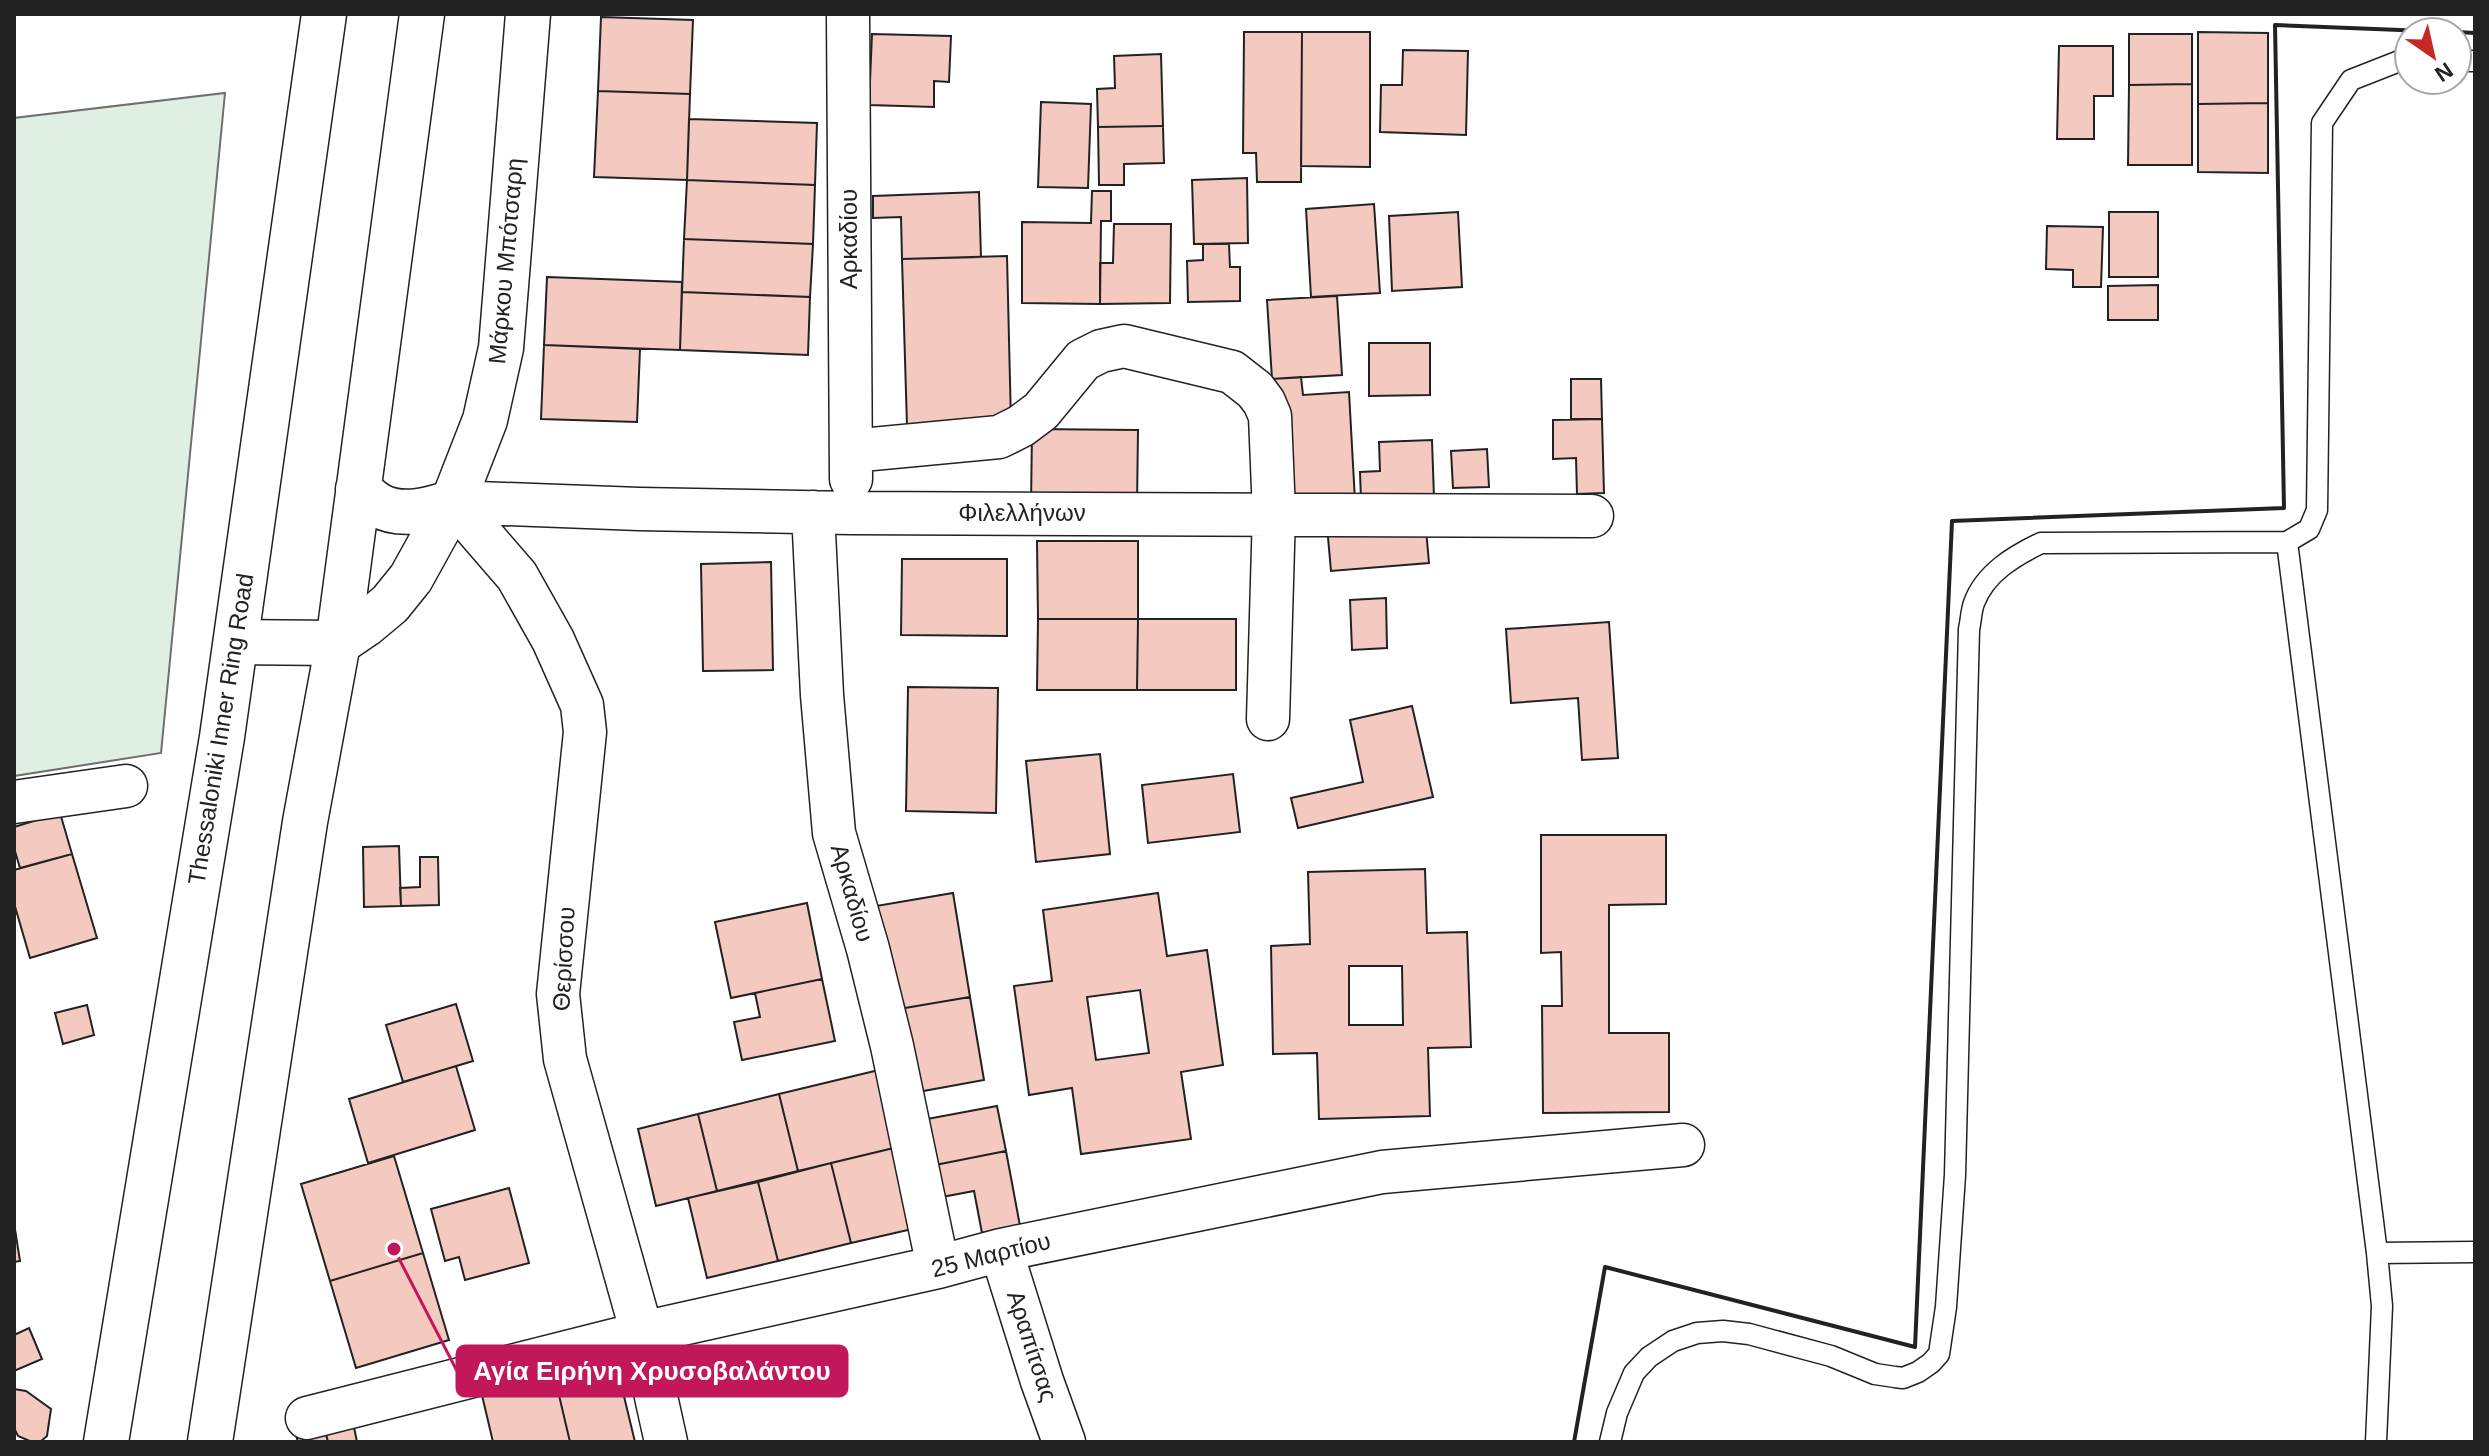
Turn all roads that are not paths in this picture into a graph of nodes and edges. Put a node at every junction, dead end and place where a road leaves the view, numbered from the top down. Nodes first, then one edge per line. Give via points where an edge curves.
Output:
1 (324, 14) edge
2 (422, 14) edge
3 (528, 14) edge
4 (848, 14) edge
5 (2393, 64) edge
6 (851, 451) junction
7 (358, 489) junction
8 (453, 502) junction
9 (832, 512) junction
10 (1274, 513) junction
11 (1592, 516) dead end
12 (2287, 542) junction
13 (236, 642) junction
14 (338, 643) junction
15 (1268, 719) dead end
16 (126, 786) dead end
17 (14, 802) edge
18 (1683, 1145) dead end
19 (1001, 1250) junction
20 (2475, 1252) edge
21 (2377, 1253) junction
22 (938, 1267) junction
23 (642, 1333) junction
24 (307, 1418) dead end
25 (106, 1442) edge
26 (210, 1442) edge
27 (666, 1442) edge
28 (1064, 1442) edge
29 (1610, 1442) edge
30 (2376, 1442) edge

1 - 13 main road, Thessaloniki Inner Ring Road
2 - 7 main road
3 - 8 main road, Μάρκου Μπότσαρη via 501,348 485,420
4 - 6 street, Αρκαδίου
5 - 12 lane via 2351,80 2322,123 2317,510 2309,529
6 - 9 street, Αρκαδίου
6 - 10 street via 999,437 1041,411 1083,360 1124,346 1232,372 1255,390 1270,416
7 - 8 main road via 379,506 401,511
7 - 14 main road
8 - 9 street, Φιλελλήνων
8 - 14 main road, Μάρκου Μπότσαρη via 411,578 390,604
8 - 23 street, Θερίσσου via 517,576 582,705 585,732 558,994 565,1059
9 - 10 street, Φιλελλήνων
9 - 22 street, Αρκαδίου via 822,695 834,833 892,1046
10 - 11 street, Φιλελλήνων
10 - 15 street
12 - 21 lane
12 - 29 lane via 2041,543 2014,556 1990,578 1974,603 1969,629 1955,1175 1939,1354 1903,1378 1749,1334 1697,1333 1673,1341 1634,1373
13 - 14 main road
13 - 25 main road, Thessaloniki Inner Ring Road
14 - 26 main road via 305,822
16 - 17 street
18 - 19 street, 25 Μαρτίου via 1382,1172
19 - 22 street, 25 Μαρτίου
19 - 28 street, Αραπίτσας
20 - 21 lane
21 - 30 lane via 2382,1306
22 - 23 street, 25 Μαρτίου
23 - 24 street, 25 Μαρτίου
23 - 27 street, Θερίσσου

